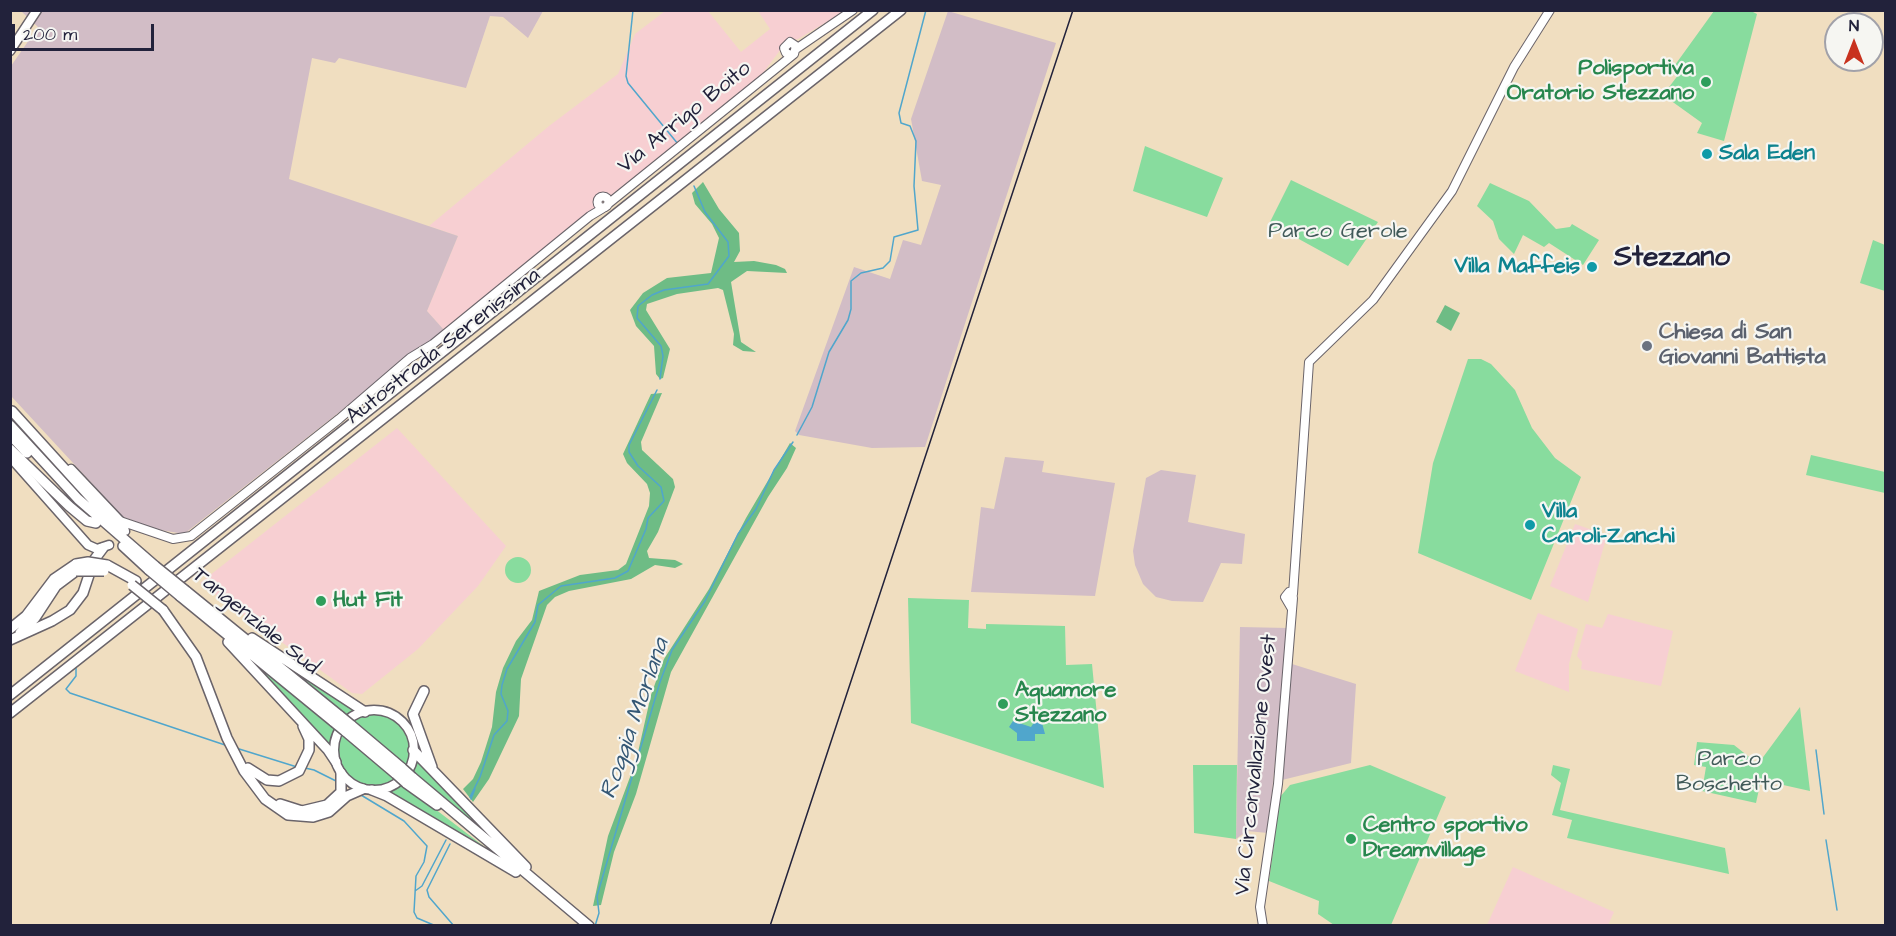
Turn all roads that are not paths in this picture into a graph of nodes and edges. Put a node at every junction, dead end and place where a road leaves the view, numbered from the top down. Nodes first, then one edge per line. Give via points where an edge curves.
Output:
1 (37, 10) edge
2 (853, 10) edge
3 (873, 10) edge
4 (901, 10) edge
5 (1550, 10) edge
6 (10, 51) edge
7 (606, 203) junction
8 (590, 216) junction
9 (11, 411) edge
10 (10, 425) edge
11 (10, 435) edge
12 (10, 450) edge
13 (10, 457) edge
14 (120, 520) junction
15 (96, 523) junction
16 (136, 527) junction
17 (124, 531) joint
18 (106, 547) joint
19 (151, 565) junction
20 (76, 568) junction
21 (165, 608) junction
22 (207, 613) junction
23 (10, 629) edge
24 (10, 640) edge
25 (45, 686) junction
26 (424, 691) dead end
27 (10, 694) edge
28 (365, 712) junction
29 (10, 713) edge
30 (298, 718) junction
31 (10, 720) edge
32 (413, 750) junction
33 (336, 762) junction
34 (248, 768) junction
35 (341, 773) junction
36 (436, 774) junction
37 (367, 789) junction
38 (538, 884) junction
39 (586, 923) edge
40 (1263, 926) edge

1 - 6 main road
2 - 7 street, Via Arrigo Boito via 791,49 757,85
3 - 27 highway, Autostrada Serenissima
4 - 25 highway, Autostrada Serenissima
5 - 40 street, Via Circonvallazione Ovest via 1515,67 1452,191 1373,300 1309,362 1278,784 1260,906
7 - 8 street, Via Arrigo Boito
7 - 8 street, Via Arrigo Boito via 601,196
8 - 16 street, Via Arrigo Boito via 190,536 173,539
9 - 14 main road
9 - 19 highway
10 - 19 highway, Tangenziale Sud via 78,499
11 - 15 highway, Tangenziale Sud
12 - 15 highway via 69,506
13 - 18 main road via 84,542 93,548
14 - 16 street, Via Arrigo Boito
14 - 17 main road
15 - 19 highway, Tangenziale Sud
16 - 17 street
18 - 24 highway via 94,560 83,593 70,610
19 - 22 highway, Tangenziale Sud, bridge
20 - 21 highway, bridge via 88,562 106,568 134,583
20 - 23 highway via 54,579 27,616
20 - 24 highway via 56,586 35,618
21 - 34 highway via 195,643
21 - 37 highway via 196,657 244,771 265,799 288,815 313,817
22 - 28 highway
22 - 30 highway
22 - 38 highway, Tangenziale Sud, bridge
25 - 29 highway, Autostrada Serenissima
25 - 31 highway
26 - 36 highway via 413,714
28 - 32 main road via 386,713 400,721 410,734
28 - 33 main road via 339,730 334,749
30 - 33 highway
30 - 34 highway via 309,739 309,750 299,771 279,781 267,780
32 - 36 highway
32 - 37 main road via 411,763 401,779 391,786
33 - 35 main road
34 - 35 highway via 275,801 302,811 319,808 338,797 343,788
35 - 37 main road
36 - 38 highway
37 - 38 highway
38 - 39 highway, Tangenziale Sud

